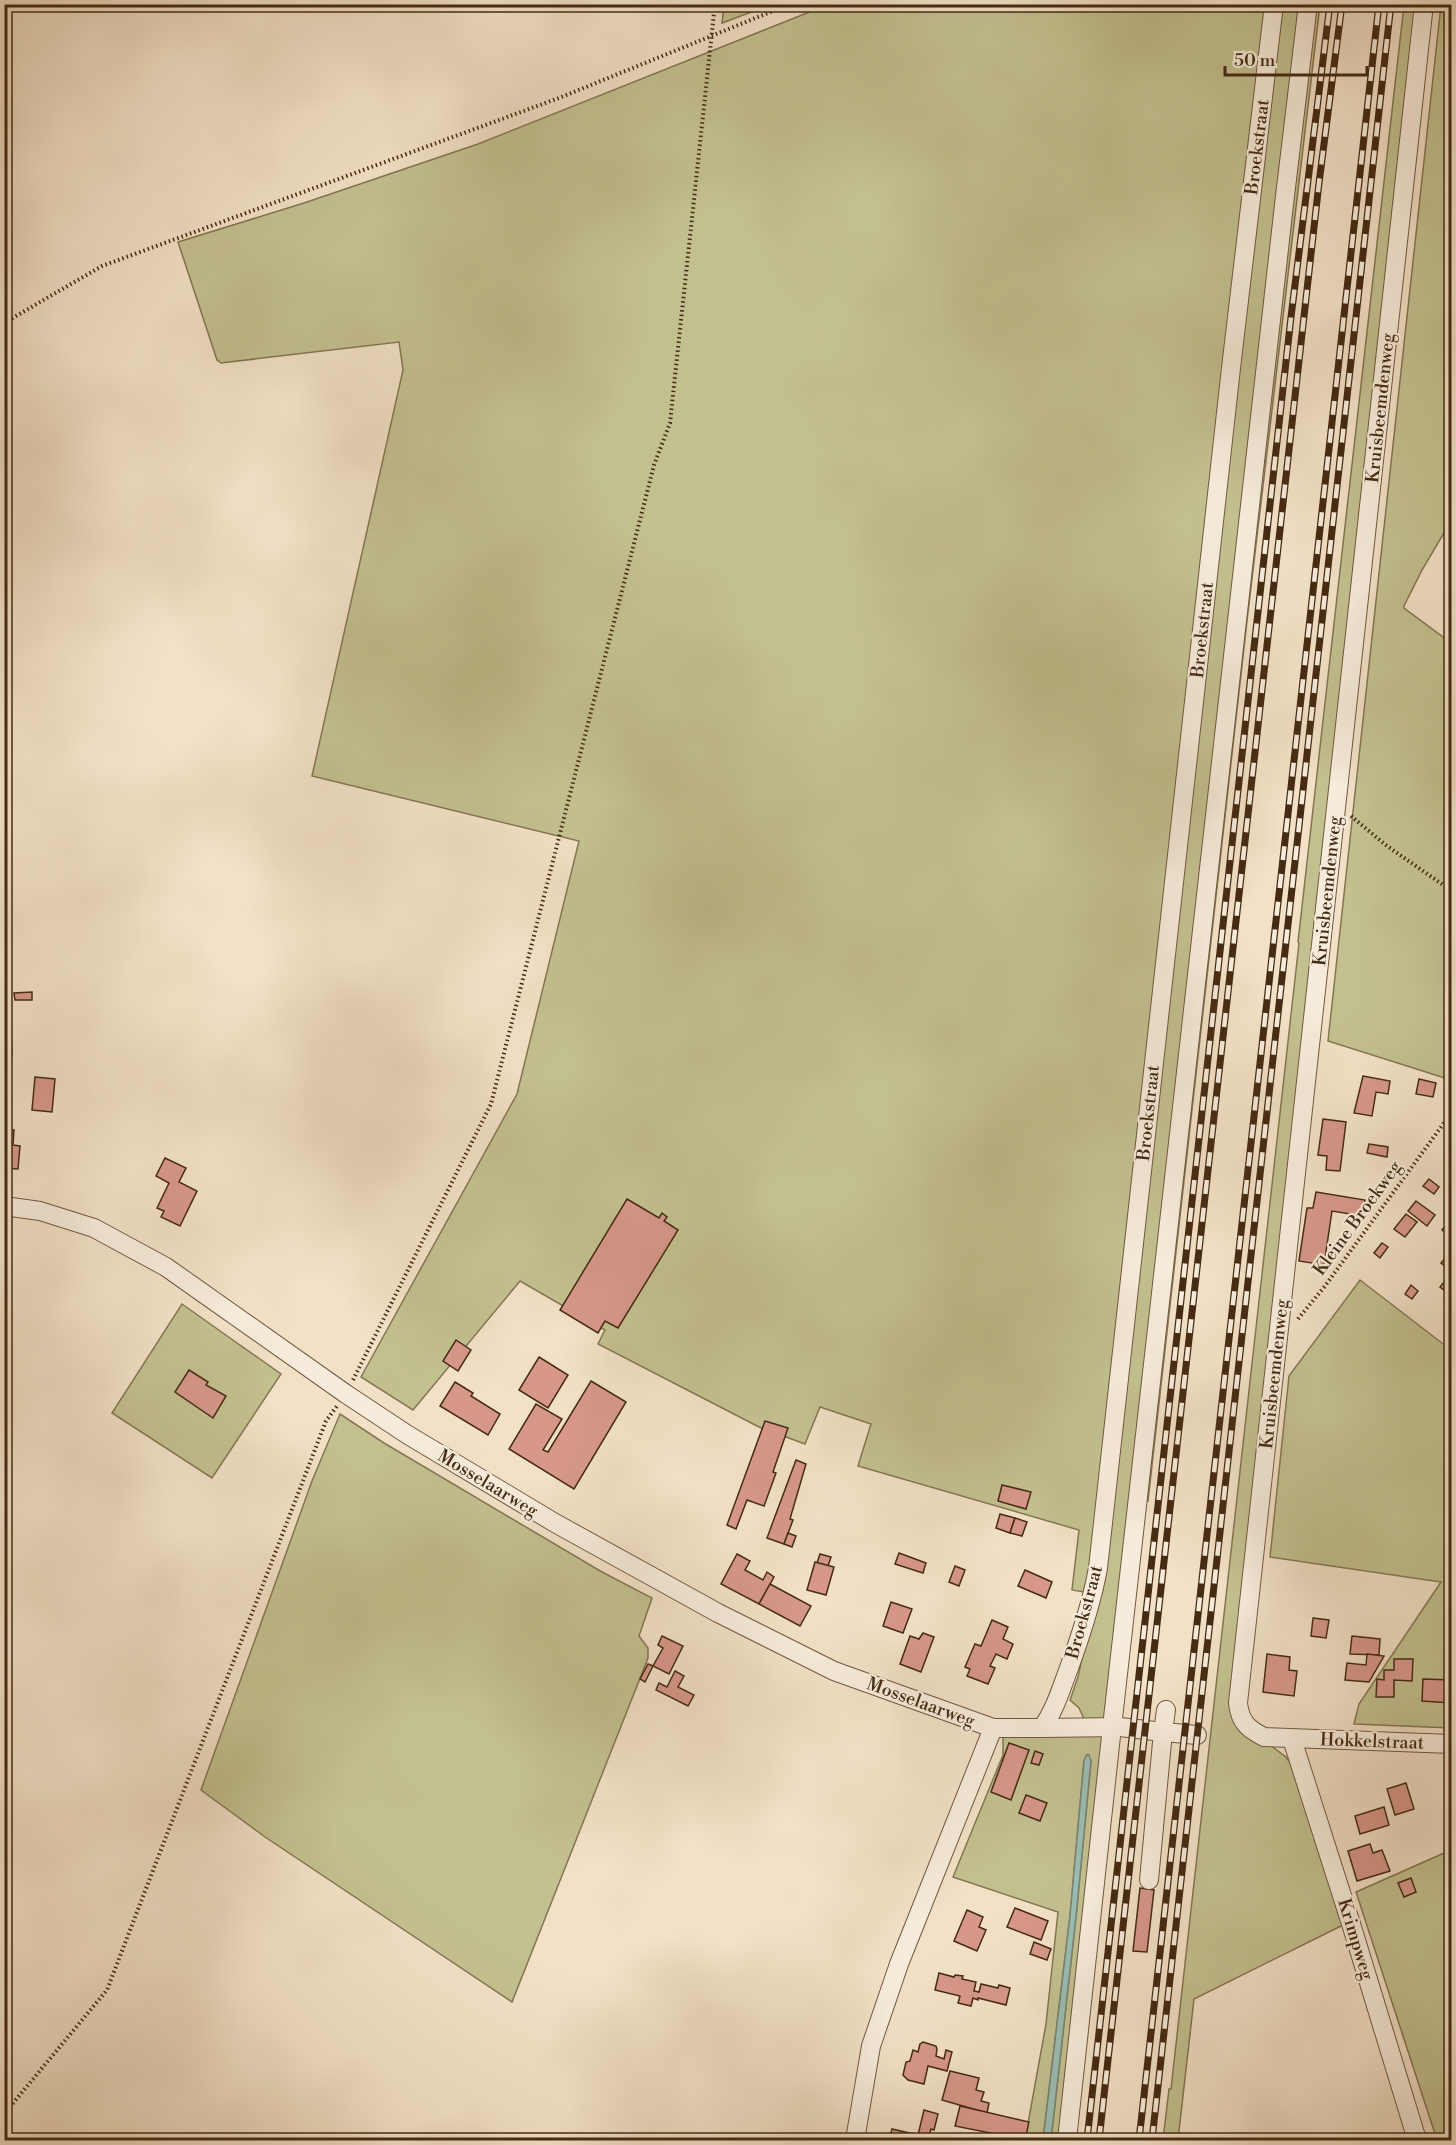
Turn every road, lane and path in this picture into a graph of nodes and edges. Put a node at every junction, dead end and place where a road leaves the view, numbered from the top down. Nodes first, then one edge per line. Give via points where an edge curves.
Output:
1 (715, 4) edge
2 (790, 4) edge
3 (1274, 4) edge
4 (1308, 4) edge
5 (1424, 4) edge
6 (712, 36) junction
7 (4, 323) edge
8 (4, 558) edge
9 (9, 612) dead end
10 (1335, 812) junction
11 (1452, 891) edge
12 (1452, 1112) edge
13 (4, 1206) edge
14 (1278, 1334) junction
15 (346, 1394) junction
16 (1166, 1710) dead end
17 (1112, 1727) junction
18 (993, 1728) junction
19 (1042, 1728) junction
20 (1163, 1732) junction
21 (1197, 1736) dead end
22 (1292, 1739) junction
23 (1452, 1744) edge
24 (1149, 1880) dead end
25 (4, 2114) edge
26 (855, 2140) edge
27 (1067, 2140) edge
28 (1417, 2140) edge

1 - 6 path
2 - 6 path
3 - 19 street, Broekstraat via 1098,1568 1078,1643 1052,1714
4 - 17 street
5 - 10 street, Kruisbeemdenweg
6 - 7 path via 559,99 102,266
6 - 15 path via 670,423 654,465 491,1104
8 - 9 path
10 - 11 path via 1355,818 1387,846
10 - 14 street, Kruisbeemdenweg
12 - 14 path, Kleine Broekweg via 1300,1318
13 - 15 street, Mosselaarweg via 40,1210 94,1228 166,1267
14 - 22 street, Kruisbeemdenweg via 1239,1716 1248,1730 1264,1737
15 - 18 street, Mosselaarweg via 555,1523 718,1613 834,1671
15 - 25 path via 326,1421 107,1990
16 - 20 street
17 - 19 street
17 - 20 street
17 - 27 street
18 - 19 street
18 - 26 street via 899,1964 871,2046
20 - 21 street
20 - 24 street
22 - 23 street, Hokkelstraat
22 - 28 street, Krimpweg

